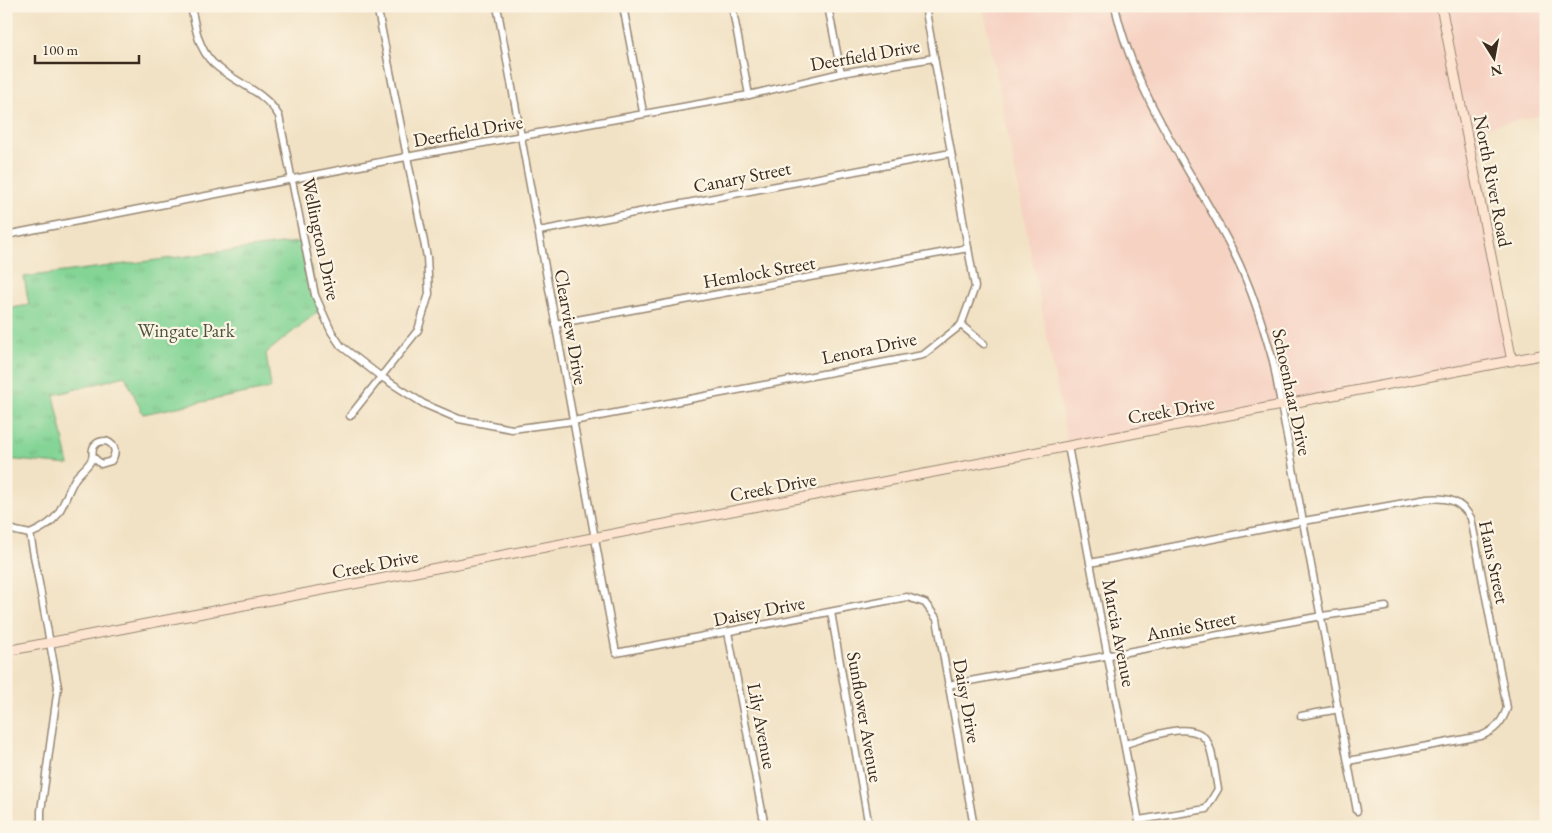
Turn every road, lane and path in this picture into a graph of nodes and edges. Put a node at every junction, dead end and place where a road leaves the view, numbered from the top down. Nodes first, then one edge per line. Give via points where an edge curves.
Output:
1 (191, 6) edge
2 (377, 6) edge
3 (497, 6) edge
4 (623, 6) edge
5 (732, 6) edge
6 (828, 6) edge
7 (925, 6) edge
8 (1115, 6) edge
9 (1441, 6) edge
10 (934, 58) junction
11 (841, 73) junction
12 (749, 94) junction
13 (643, 112) junction
14 (521, 136) junction
15 (951, 153) junction
16 (406, 157) junction
17 (293, 180) junction
18 (539, 231) junction
19 (6, 235) edge
20 (968, 248) junction
21 (555, 324) junction
22 (961, 325) junction
23 (984, 344) dead end
24 (1546, 354) edge
25 (1512, 361) junction
26 (380, 376) junction
27 (1280, 406) junction
28 (350, 416) dead end
29 (573, 421) junction
30 (1068, 446) junction
31 (93, 457) dead end
32 (1304, 520) junction
33 (6, 527) edge
34 (30, 534) junction
35 (595, 539) junction
36 (1090, 563) junction
37 (907, 597) joint
38 (1386, 607) dead end
39 (831, 612) junction
40 (1322, 616) junction
41 (728, 632) junction
42 (50, 643) junction
43 (6, 651) edge
44 (616, 653) joint
45 (1109, 657) junction
46 (948, 686) junction
47 (1339, 709) junction
48 (1301, 716) dead end
49 (1125, 744) junction
50 (1348, 761) junction
51 (1357, 812) dead end
52 (1139, 824) edge
53 (42, 827) edge
54 (765, 827) edge
55 (869, 827) edge
56 (974, 827) edge

1 - 17 street, Wellington Drive via 197,36 213,63 272,104 279,116
2 - 16 street
3 - 14 street, Clearview Drive
4 - 13 street
5 - 12 street
6 - 11 street
7 - 10 street
8 - 27 street, Schoenhaar Drive via 1153,110 1248,283 1273,361
9 - 25 street, North River Road
10 - 11 street, Deerfield Drive
10 - 15 street
11 - 12 street, Deerfield Drive
12 - 13 street, Deerfield Drive
13 - 14 street, Deerfield Drive
14 - 16 street, Deerfield Drive
14 - 18 street, Clearview Drive
15 - 18 street, Canary Street
15 - 20 street
16 - 17 street, Deerfield Drive
16 - 26 street via 427,257 429,294 418,330
17 - 19 street, Deerfield Drive
17 - 26 street, Wellington Drive via 320,310 341,346
18 - 21 street, Clearview Drive
20 - 21 street, Hemlock Street
20 - 22 street via 975,287
21 - 29 street, Clearview Drive
22 - 23 street
22 - 29 street, Lenora Drive via 923,355
24 - 25 street, Creek Drive
25 - 27 street, Creek Drive
26 - 28 street
26 - 29 street, Wellington Drive via 424,404 459,419 512,429
27 - 30 street, Creek Drive
27 - 32 street, Schoenhaar Drive
29 - 35 street, Clearview Drive
30 - 35 street, Creek Drive
30 - 36 street, Marcia Avenue
31 - 34 street via 75,479 64,506 56,516
32 - 36 street, Hans Street
32 - 40 street, Schoenhaar Drive
32 - 50 street, Hans Street via 1435,498 1460,504 1471,518 1507,708 1497,728 1481,736
33 - 34 street
34 - 42 street
35 - 42 street, Creek Drive
35 - 44 street, Clearview Drive
36 - 45 street, Marcia Avenue
37 - 39 street, Daisey Drive
37 - 46 street, Daisy Drive via 925,603 936,619
38 - 40 street, Annie Street
39 - 41 street, Daisey Drive
39 - 55 street, Sunflower Avenue
40 - 45 street, Annie Street
40 - 47 street, Schoenhaar Drive
41 - 44 street, Daisey Drive
41 - 54 street, Lily Avenue
42 - 43 street, Creek Drive
42 - 53 street via 58,696 41,811
45 - 46 street, Annie Street
45 - 49 street, Marcia Avenue
46 - 56 street, Daisy Drive
47 - 48 street
47 - 50 street, Schoenhaar Drive
49 - 52 street, Marcia Avenue
49 - 52 street via 1185,729 1199,732 1208,743 1218,789 1206,809
50 - 51 street, Schoenhaar Drive

